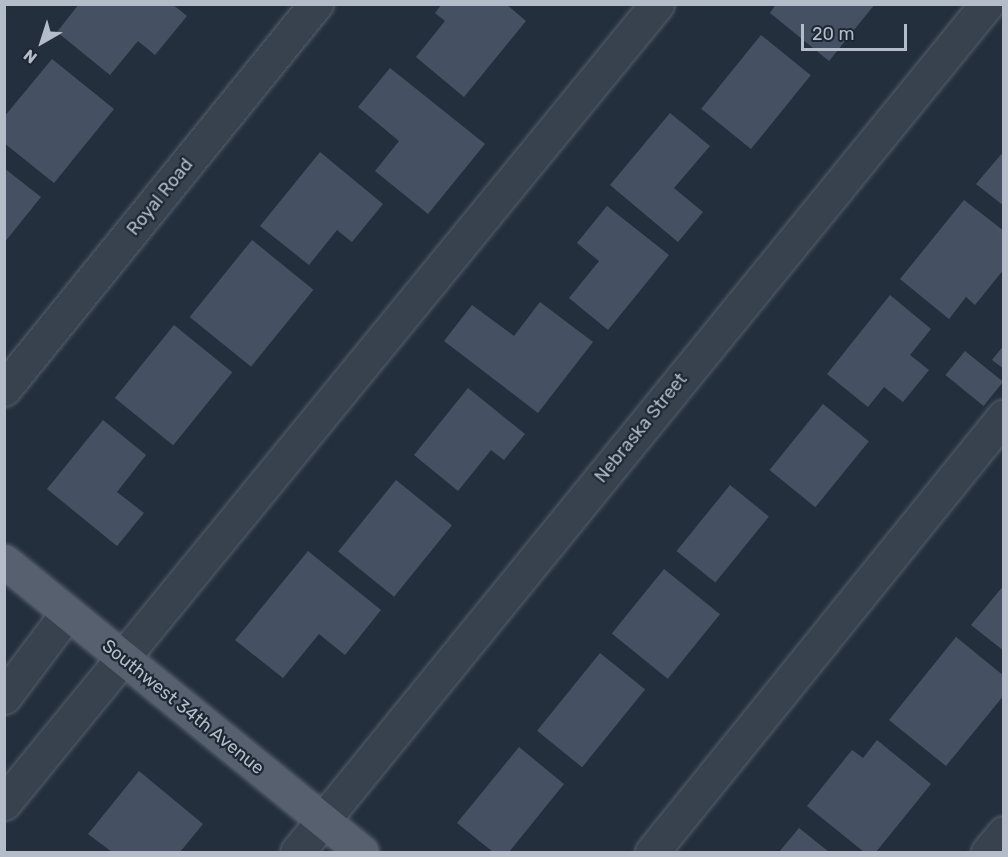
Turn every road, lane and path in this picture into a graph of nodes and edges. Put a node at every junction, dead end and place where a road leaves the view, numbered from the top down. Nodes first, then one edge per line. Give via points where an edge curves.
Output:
1 (316, 4) edge
2 (657, 4) edge
3 (987, 4) edge
4 (4, 388) edge
5 (1004, 416) edge
6 (4, 561) edge
7 (67, 613) junction
8 (123, 657) junction
9 (4, 697) edge
10 (4, 803) edge
11 (323, 820) junction
12 (1004, 833) edge
13 (297, 852) edge
14 (362, 852) edge
15 (652, 852) edge
16 (988, 852) edge

1 - 4 street, Royal Road
2 - 8 street
3 - 11 street, Nebraska Street
5 - 15 street
6 - 7 main road, Southwest 34th Avenue
7 - 8 main road, Southwest 34th Avenue
7 - 9 street
8 - 10 street
8 - 11 main road, Southwest 34th Avenue
11 - 13 street, Nebraska Street
11 - 14 main road, Southwest 34th Avenue
12 - 16 street

